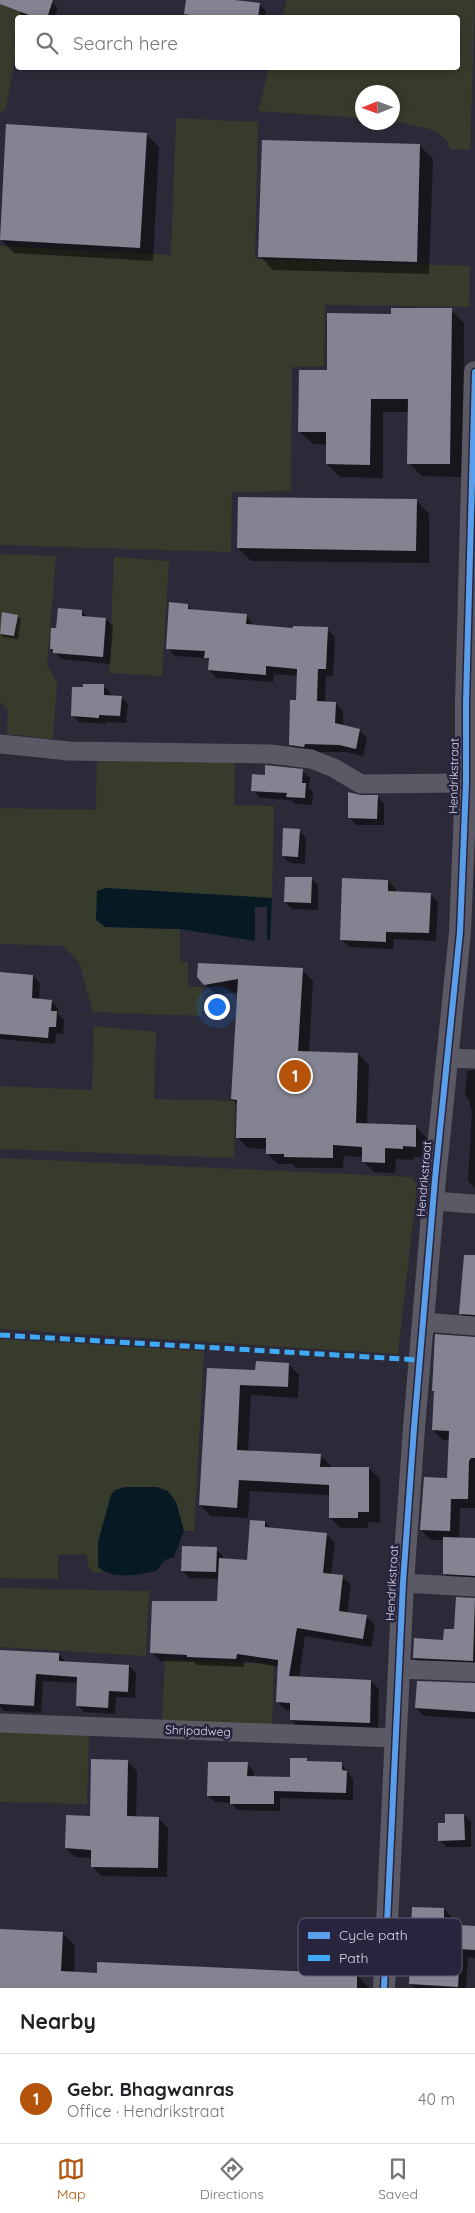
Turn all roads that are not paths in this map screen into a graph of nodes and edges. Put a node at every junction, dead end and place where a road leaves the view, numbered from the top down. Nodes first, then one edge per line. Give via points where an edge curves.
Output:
1 (475, 372) edge
2 (474, 454) edge
3 (0, 744) edge
4 (466, 783) junction
5 (447, 1058) junction
6 (475, 1059) edge
7 (434, 1201) junction
8 (475, 1204) edge
9 (423, 1322) junction
10 (475, 1326) edge
11 (402, 1583) junction
12 (475, 1587) edge
13 (398, 1669) junction
14 (475, 1672) edge
15 (0, 1723) edge
16 (396, 1738) junction
17 (387, 1918) edge

1 - 2 street, Hendrikstraat
2 - 4 street, Hendrikstraat
3 - 4 street via 69,751 270,754 311,759 361,784
4 - 5 street, Hendrikstraat via 460,932
5 - 6 street
5 - 7 street, Hendrikstraat
7 - 8 street
7 - 9 street, Hendrikstraat
9 - 10 street
9 - 11 street, Hendrikstraat
11 - 12 street
11 - 13 street, Hendrikstraat
13 - 14 street
13 - 16 street, Hendrikstraat
15 - 16 street, Shripadweg
16 - 17 street, Hendrikstraat

